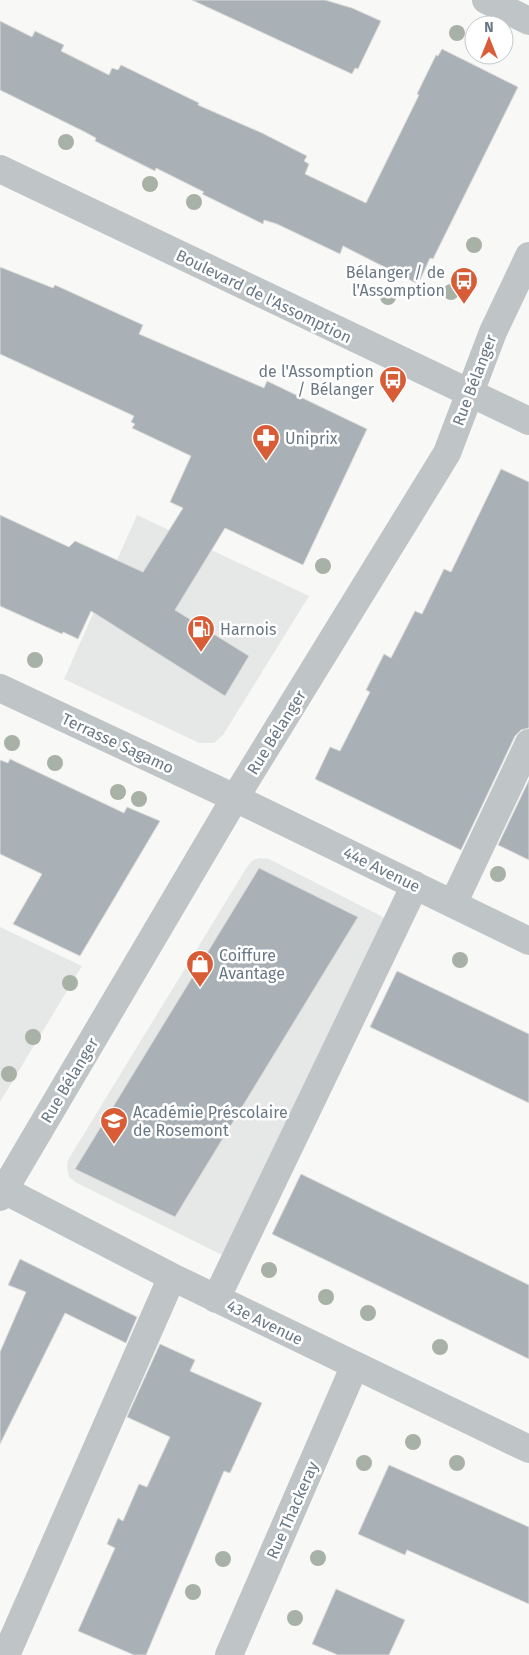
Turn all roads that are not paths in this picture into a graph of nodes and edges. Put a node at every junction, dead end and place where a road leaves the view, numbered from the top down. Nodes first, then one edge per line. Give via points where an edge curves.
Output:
1 (486, 0) edge
2 (529, 21) edge
3 (0, 169) edge
4 (529, 256) edge
5 (468, 393) junction
6 (529, 421) edge
7 (0, 688) edge
8 (529, 743) edge
9 (236, 798) junction
10 (415, 885) junction
11 (453, 904) junction
12 (529, 941) edge
13 (1, 1192) edge
14 (172, 1277) junction
15 (216, 1298) junction
16 (356, 1365) junction
17 (529, 1449) edge
18 (6, 1655) edge
19 (229, 1655) edge

1 - 2 street
3 - 5 street, Boulevard de l'Assomption
4 - 5 street, Rue Bélanger
5 - 6 street, Boulevard de l'Assomption
5 - 9 street, Rue Bélanger via 447,453
7 - 9 street, Terrasse Sagamo
8 - 11 street
9 - 10 street, 44e Avenue
9 - 13 street, Rue Bélanger
10 - 11 street, 44e Avenue
10 - 15 street
11 - 12 street, 44e Avenue
13 - 14 street, 43e Avenue
14 - 15 street, 43e Avenue
14 - 18 street
15 - 16 street, 43e Avenue
16 - 17 street, 43e Avenue
16 - 19 street, Rue Thackeray

